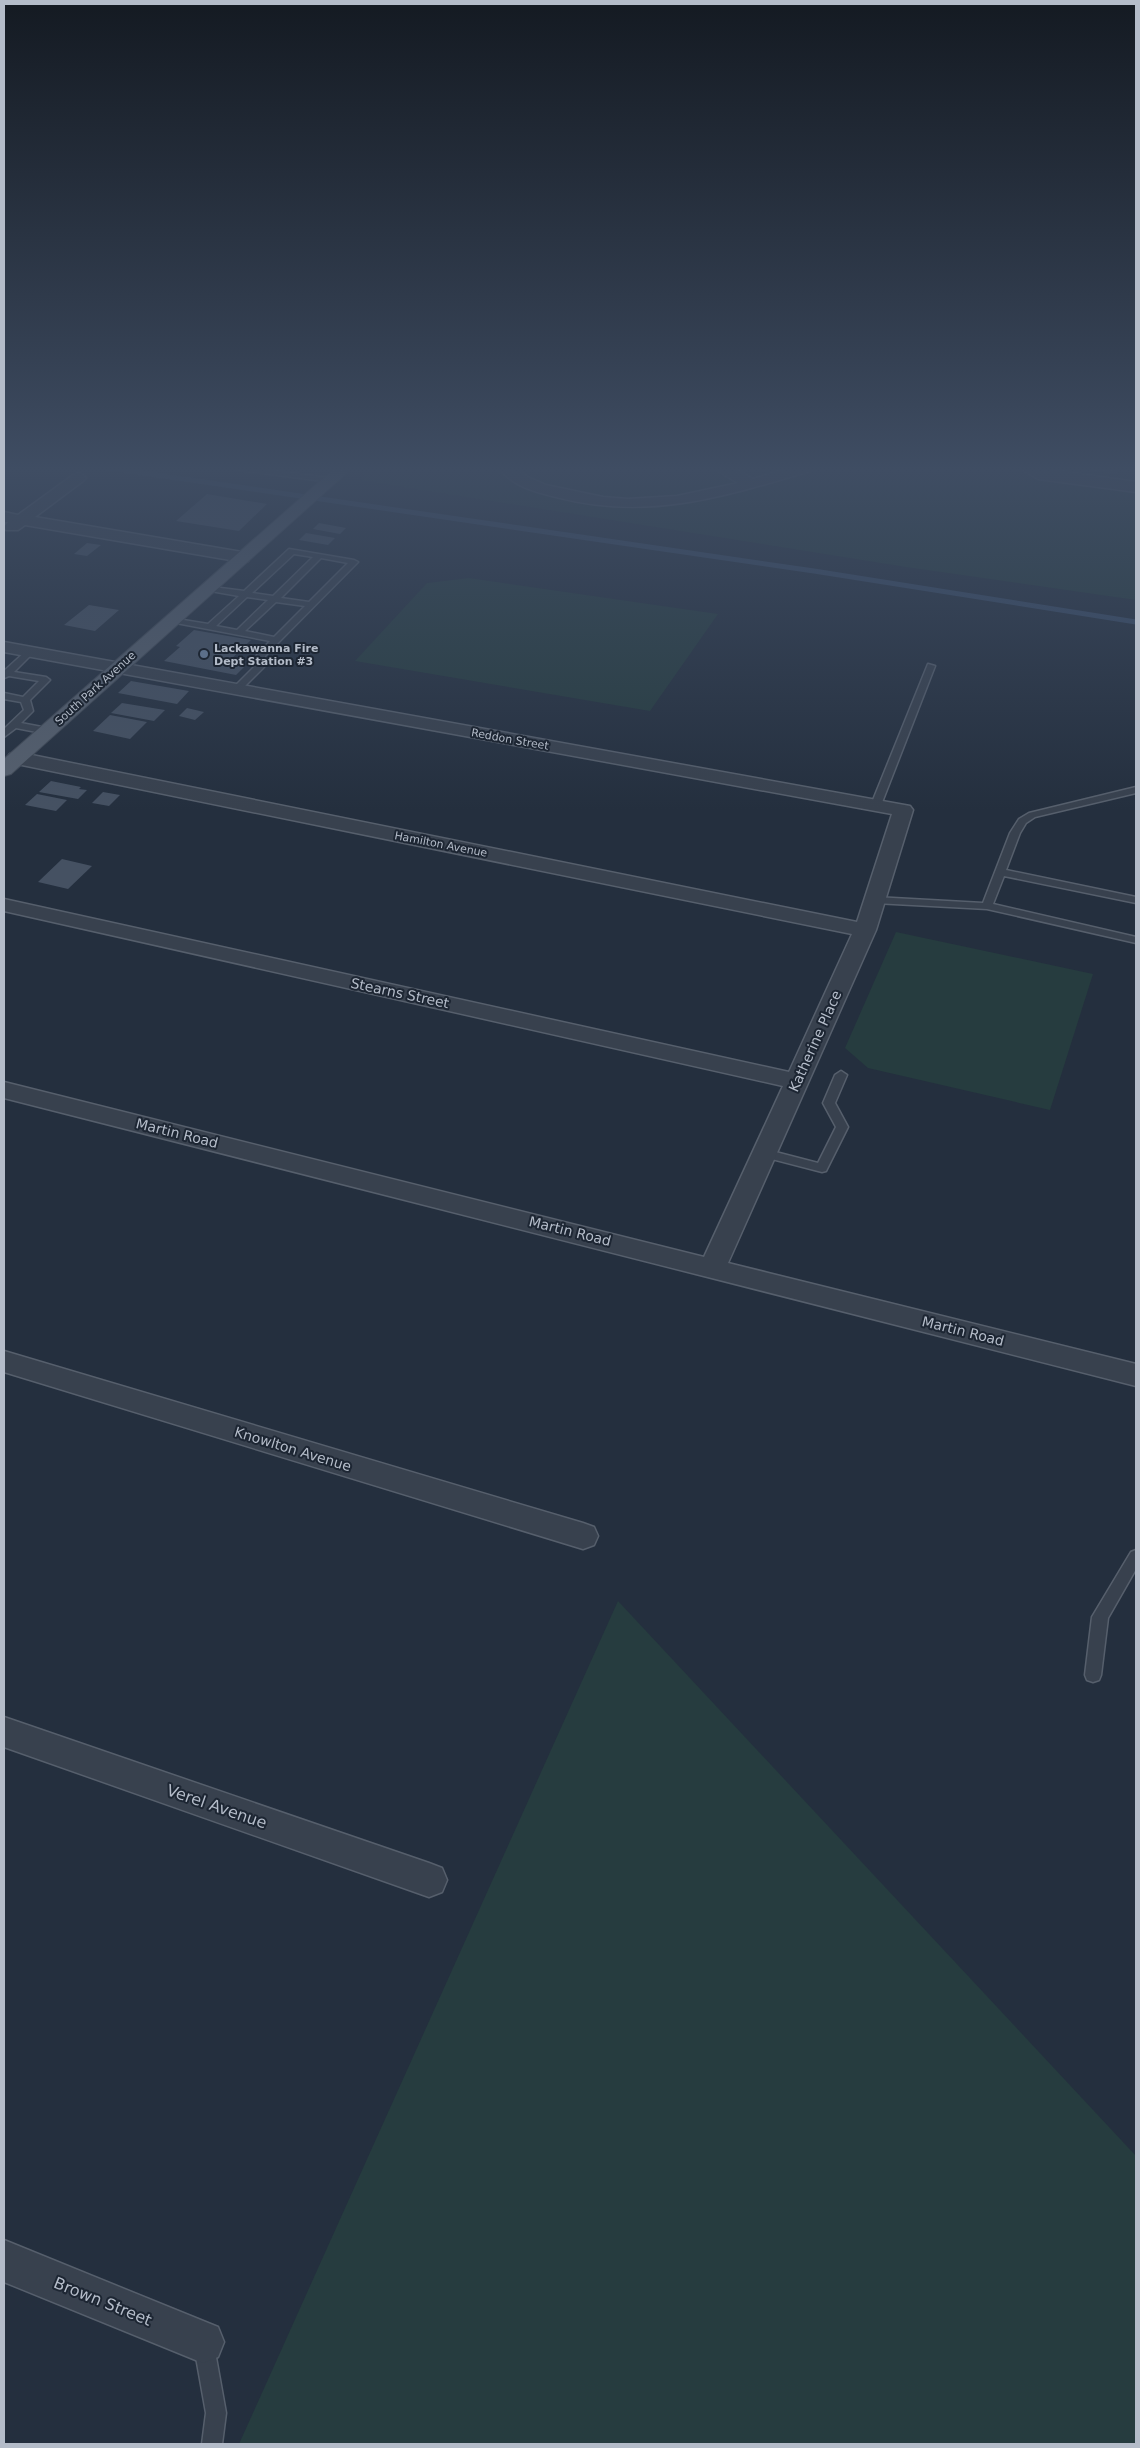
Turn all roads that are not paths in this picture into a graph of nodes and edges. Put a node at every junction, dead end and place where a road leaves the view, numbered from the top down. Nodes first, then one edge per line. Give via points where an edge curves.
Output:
1 (214, 582) edge
2 (258, 582) edge
3 (292, 582) edge
4 (334, 582) edge
5 (208, 588) junction
6 (245, 594) junction
7 (274, 599) junction
8 (311, 605) junction
9 (171, 620) junction
10 (210, 627) junction
11 (238, 633) junction
12 (276, 640) junction
13 (4, 647) edge
14 (30, 652) junction
15 (931, 666) dead end
16 (116, 668) junction
17 (5, 674) edge
18 (236, 690) junction
19 (4, 696) edge
20 (25, 700) junction
21 (14, 725) junction
22 (47, 731) junction
23 (4, 734) edge
24 (10, 764) edge
25 (1136, 790) edge
26 (876, 805) junction
27 (903, 810) joint
28 (1000, 872) junction
29 (875, 900) junction
30 (1136, 900) edge
31 (4, 905) edge
32 (987, 906) junction
33 (865, 930) junction
34 (1136, 940) edge
35 (841, 1075) dead end
36 (797, 1081) junction
37 (4, 1090) edge
38 (764, 1153) junction
39 (713, 1267) junction
40 (4, 1362) edge
41 (1136, 1375) edge
42 (583, 1536) dead end
43 (1136, 1556) edge
44 (1093, 1675) dead end
45 (4, 1732) edge
46 (430, 1880) dead end
47 (4, 2261) edge
48 (203, 2342) joint
49 (212, 2444) edge

1 - 5 main road, South Park Avenue
2 - 6 lane
3 - 7 lane
4 - 8 lane
5 - 6 lane
5 - 9 main road, South Park Avenue
6 - 7 lane
6 - 10 lane
7 - 8 lane
7 - 11 lane
8 - 12 lane
9 - 10 lane
9 - 16 main road, South Park Avenue
10 - 11 lane
11 - 12 lane
12 - 18 lane via 262,655 261,665
13 - 14 street, Reddon Street
14 - 16 street, Reddon Street
14 - 17 lane
15 - 26 lane
16 - 18 street, Reddon Street
16 - 22 main road, South Park Avenue
17 - 20 lane via 46,680
18 - 26 street, Reddon Street
19 - 20 lane
20 - 21 lane via 29,711
21 - 22 lane
21 - 23 lane
22 - 24 main road, South Park Avenue
24 - 33 street, Hamilton Avenue
25 - 28 lane via 1032,815 1022,821 1014,833
26 - 27 street, Reddon Street
27 - 29 street, Katherine Place
28 - 30 lane
28 - 32 lane
29 - 32 lane
29 - 33 street, Katherine Place
31 - 36 street, Stearns Street
32 - 34 lane
33 - 36 street, Katherine Place
35 - 38 lane via 829,1103 842,1127 822,1168
36 - 38 street, Katherine Place
37 - 39 street, Martin Road
38 - 39 street, Katherine Place
39 - 41 street, Martin Road
40 - 42 street, Knowlton Avenue
43 - 44 lane via 1100,1617
45 - 46 street, Verel Avenue
47 - 48 street, Brown Street
48 - 49 lane via 216,2413

